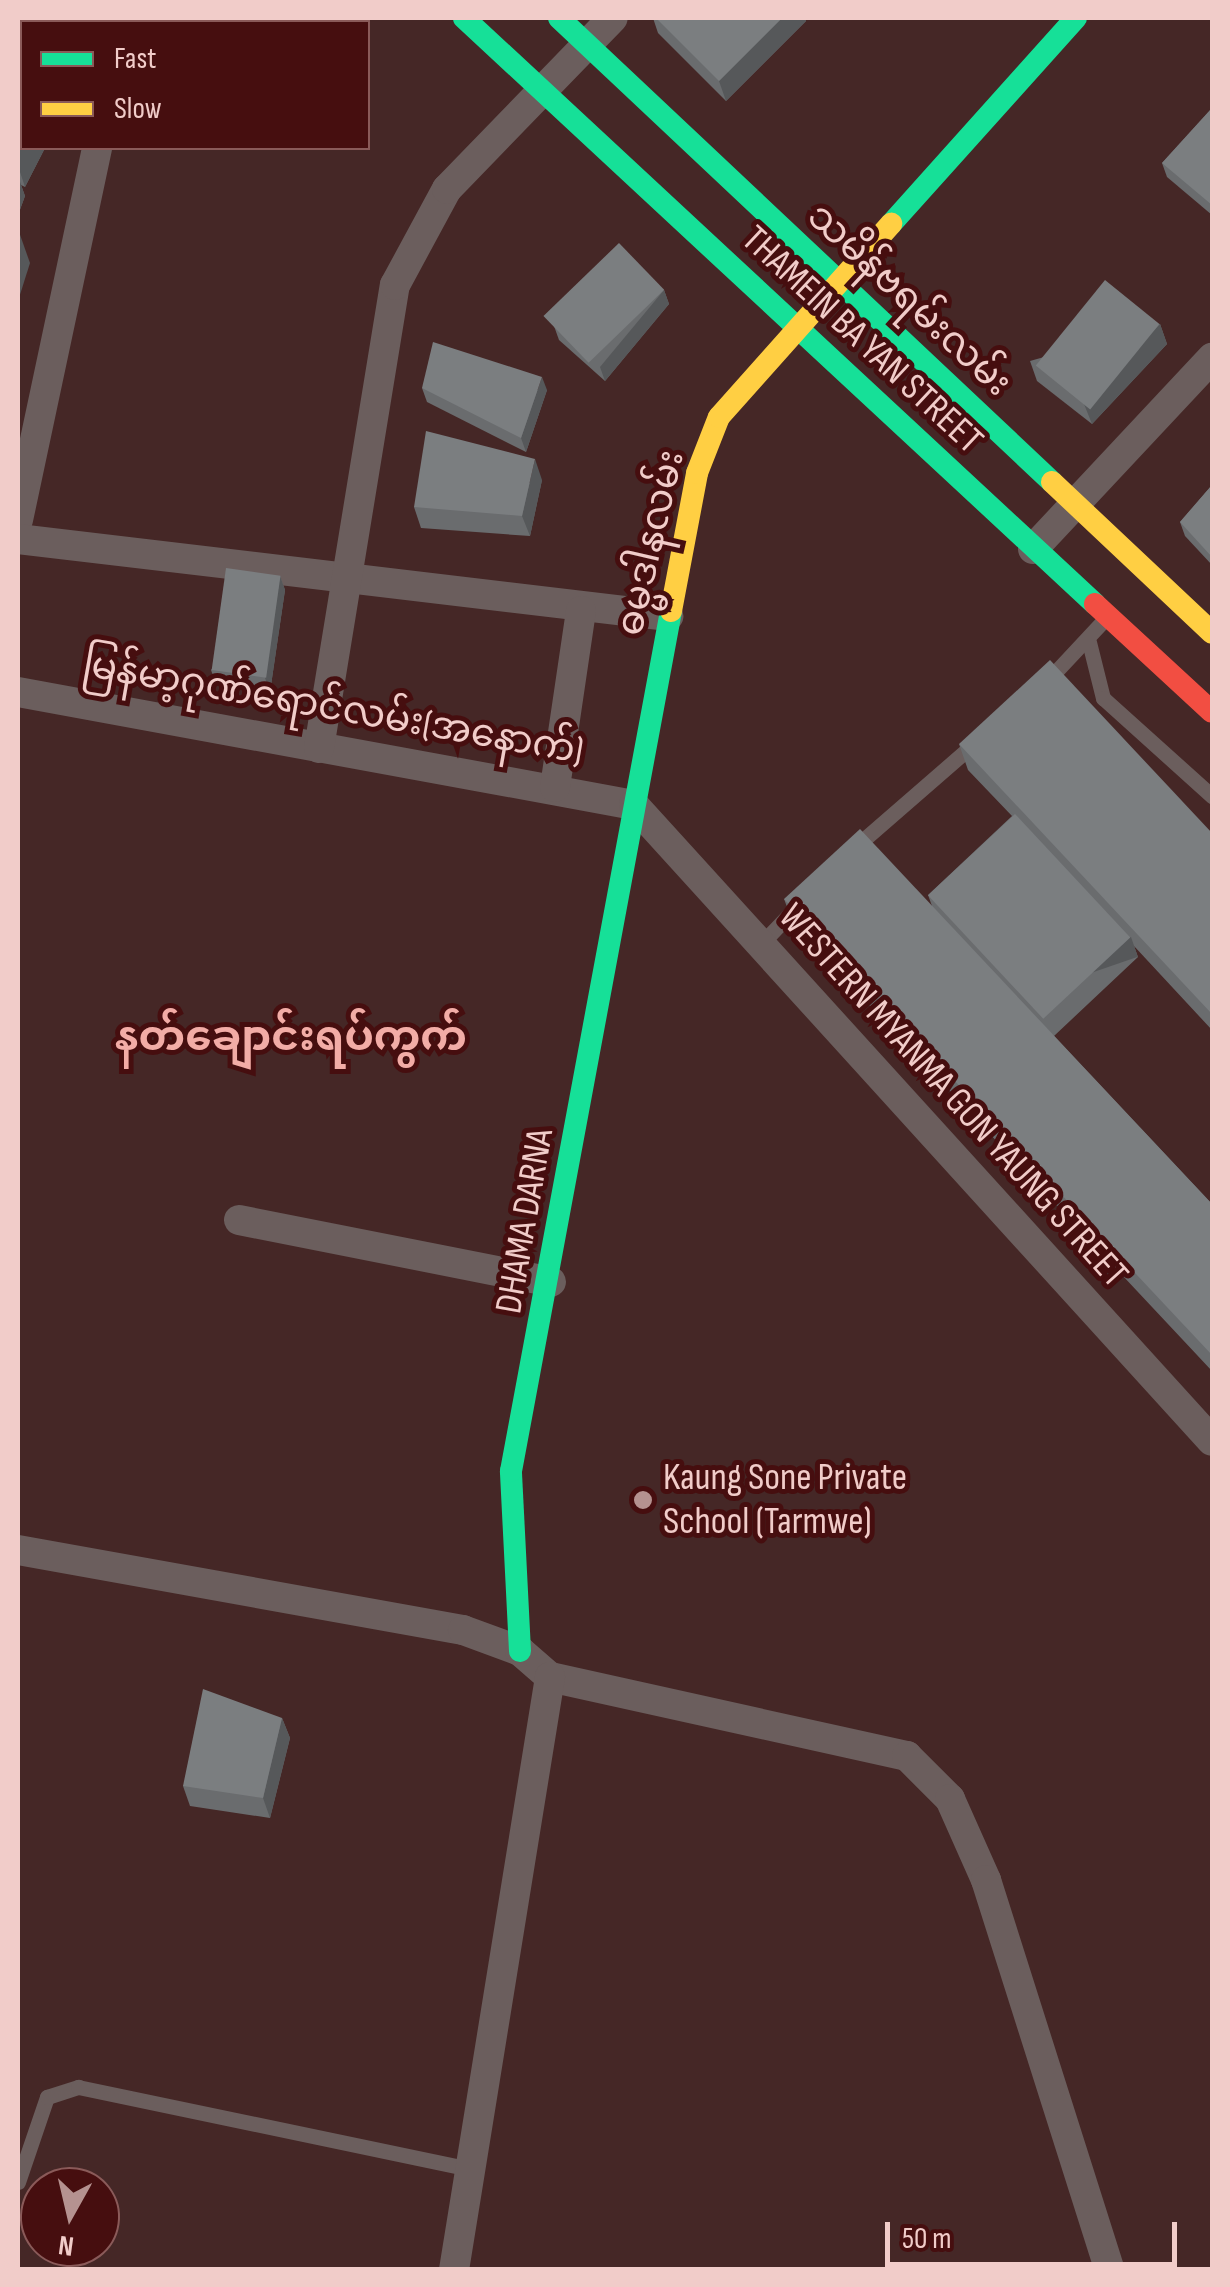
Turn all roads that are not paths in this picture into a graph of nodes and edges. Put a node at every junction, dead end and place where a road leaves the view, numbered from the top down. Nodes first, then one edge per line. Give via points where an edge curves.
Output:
1 (464, 18) edge
2 (560, 18) edge
3 (614, 18) edge
4 (1076, 18) edge
5 (586, 43) junction
6 (543, 91) junction
7 (97, 150) edge
8 (840, 287) junction
9 (800, 328) junction
10 (1212, 358) edge
11 (1077, 502) junction
12 (18, 520) edge
13 (18, 539) edge
14 (1033, 549) junction
15 (341, 583) junction
16 (581, 611) junction
17 (1108, 615) junction
18 (668, 616) junction
19 (1212, 633) edge
20 (1089, 642) junction
21 (18, 692) edge
22 (1034, 692) edge
23 (1212, 712) edge
24 (996, 724) edge
25 (319, 748) junction
26 (555, 787) junction
27 (1212, 796) edge
28 (634, 805) junction
29 (844, 858) edge
30 (816, 887) edge
31 (761, 944) junction
32 (238, 1220) dead end
33 (551, 1282) junction
34 (1212, 1441) edge
35 (18, 1550) edge
36 (520, 1651) junction
37 (550, 1677) junction
38 (470, 2169) junction
39 (18, 2182) edge
40 (454, 2270) edge
41 (1110, 2270) edge

1 - 6 main road, THAMEIN BA YAN STREET
2 - 5 main road, သမိန်ဗရမ်းလမ်း
3 - 5 street
4 - 8 main road, ဓမ္မဒါနလမ်း
5 - 6 street
5 - 8 main road, သမိန်ဗရမ်းလမ်း
6 - 9 main road, THAMEIN BA YAN STREET
6 - 15 street via 447,189 395,284
7 - 12 street
8 - 9 main road, ဓမ္မဒါနလမ်း
8 - 11 main road, သမိန်ဗရမ်းလမ်း
9 - 14 main road, THAMEIN BA YAN STREET
9 - 18 main road, ဓမ္မဒါနလမ်း via 719,417 697,472
10 - 11 street
11 - 14 street
11 - 19 main road, သမိန်ဗရမ်းလမ်း
13 - 15 street
14 - 17 main road, THAMEIN BA YAN STREET
15 - 16 street
15 - 25 street
16 - 18 street
16 - 26 street
17 - 20 lane
17 - 23 main road, THAMEIN BA YAN STREET
18 - 28 main road, ဓမ္မဒါနလမ်း
20 - 22 lane
20 - 27 lane via 1103,698
21 - 25 street, မြန်မာ့ဂုဏ်ရောင်လမ်း(အနောက်)
24 - 29 lane
25 - 26 street, မြန်မာ့ဂုဏ်ရောင်လမ်း(အနောက်)
26 - 28 street, မြန်မာ့ဂုဏ်ရောင်လမ်း(အနောက်)
28 - 31 street, WESTERN MYANMA GON YAUNG STREET
28 - 33 main road, DHAMA DARNA
30 - 31 lane
31 - 34 street, WESTERN MYANMA GON YAUNG STREET
32 - 33 street
33 - 36 main road, DHAMA DARNA via 511,1471
35 - 36 street via 463,1630
36 - 37 street
37 - 38 street
37 - 41 street via 867,1744 907,1756 929,1775 950,1799 986,1880
38 - 39 lane via 78,2087 47,2097
38 - 40 street

